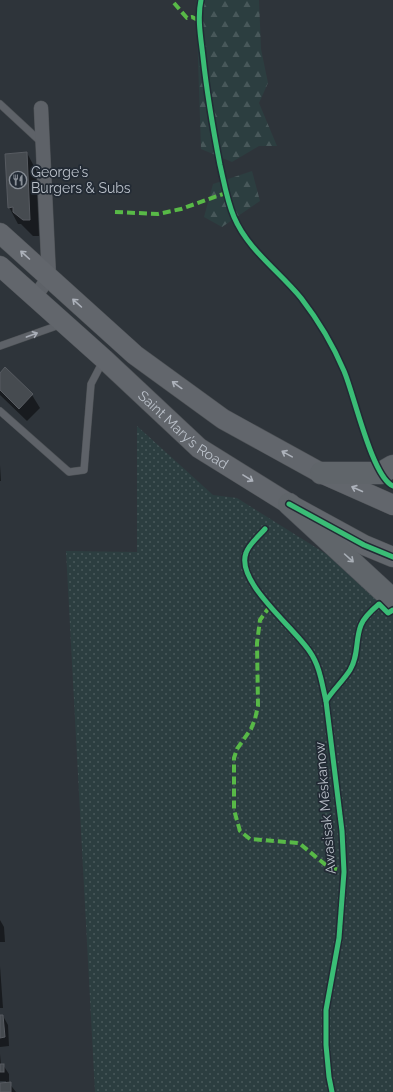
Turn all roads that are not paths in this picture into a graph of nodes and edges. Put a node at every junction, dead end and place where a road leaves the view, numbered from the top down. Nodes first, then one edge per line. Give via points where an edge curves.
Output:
1 (0, 104) edge
2 (41, 108) dead end
3 (43, 143) junction
4 (0, 233) edge
5 (0, 266) edge
6 (49, 277) junction
7 (35, 297) junction
8 (64, 323) junction
9 (0, 346) edge
10 (104, 359) junction
11 (0, 411) edge
12 (393, 466) edge
13 (321, 473) junction
14 (289, 504) junction
15 (393, 505) edge
16 (393, 557) edge
17 (393, 600) edge

1 - 3 lane
2 - 3 street
3 - 6 street
6 -> 4 main road, Saint Mary’s Road
5 - 7 main road, Saint Mary’s Road
6 - 7 street
13 -> 6 main road, Saint Mary’s Road via 223,419 135,355
7 - 8 main road, Saint Mary’s Road
9 -> 8 lane
8 - 10 main road, Saint Mary’s Road
10 - 11 lane via 91,384 84,470 69,472
10 -> 14 main road, Saint Mary’s Road via 199,448
12 - 13 main road via 381,473
15 -> 13 main road, Saint Mary’s Road
14 - 16 main road, Saint Mary’s Road via 364,545
14 -> 17 main road

